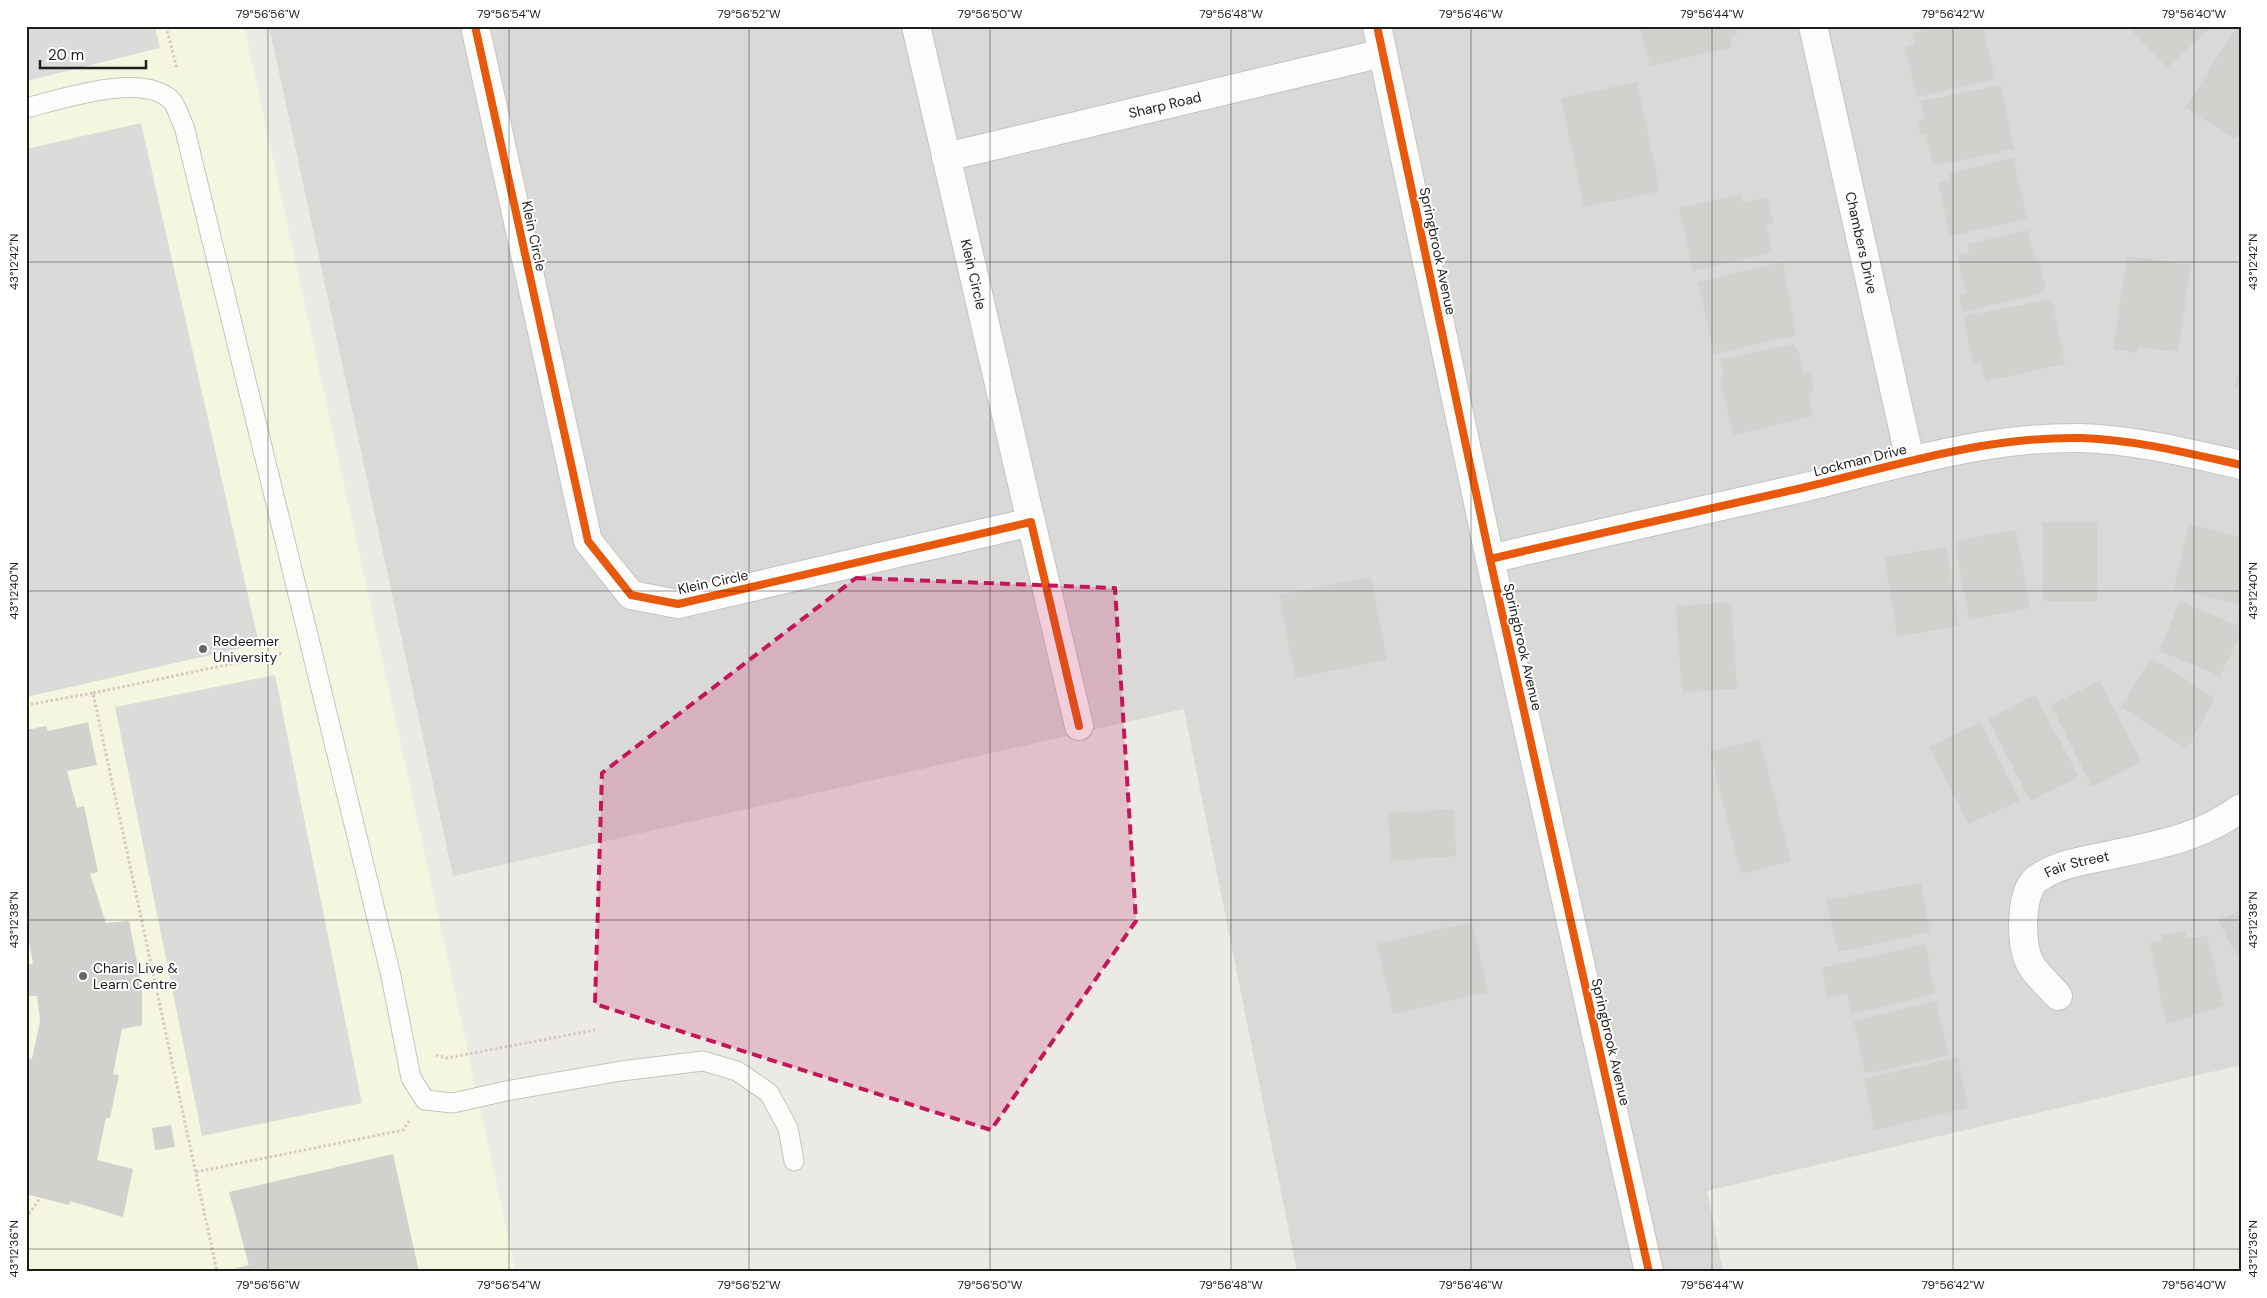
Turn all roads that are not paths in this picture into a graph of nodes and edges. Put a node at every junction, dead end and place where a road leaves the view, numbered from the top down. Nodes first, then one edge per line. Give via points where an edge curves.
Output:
1 (475, 26) edge
2 (916, 26) edge
3 (1377, 26) edge
4 (1813, 26) edge
5 (1383, 53) junction
6 (26, 108) edge
7 (946, 157) junction
8 (1910, 460) junction
9 (2241, 465) edge
10 (1031, 522) junction
11 (1490, 558) junction
12 (1079, 726) dead end
13 (2241, 808) edge
14 (2058, 996) dead end
15 (794, 1162) dead end
16 (1649, 1272) edge

1 - 10 street, Klein Circle via 588,541 631,595 678,604
2 - 7 street, Klein Circle
3 - 5 street, Springbrook Avenue
4 - 8 street, Chambers Drive
5 - 7 street, Sharp Road
5 - 11 street, Springbrook Avenue
6 - 15 lane via 125,86 148,87 172,101 184,126 391,976 412,1078 425,1100 454,1104 506,1091 703,1061 737,1072 769,1093 788,1128
7 - 10 street, Klein Circle
8 - 9 street, Lockman Drive via 2000,444 2081,438 2173,449
8 - 11 street, Lockman Drive
10 - 12 street, Klein Circle
11 - 16 street, Springbrook Avenue
13 - 14 street, Fair Street via 2222,822 2189,837 2060,866 2036,879 2024,905 2023,934 2029,961

